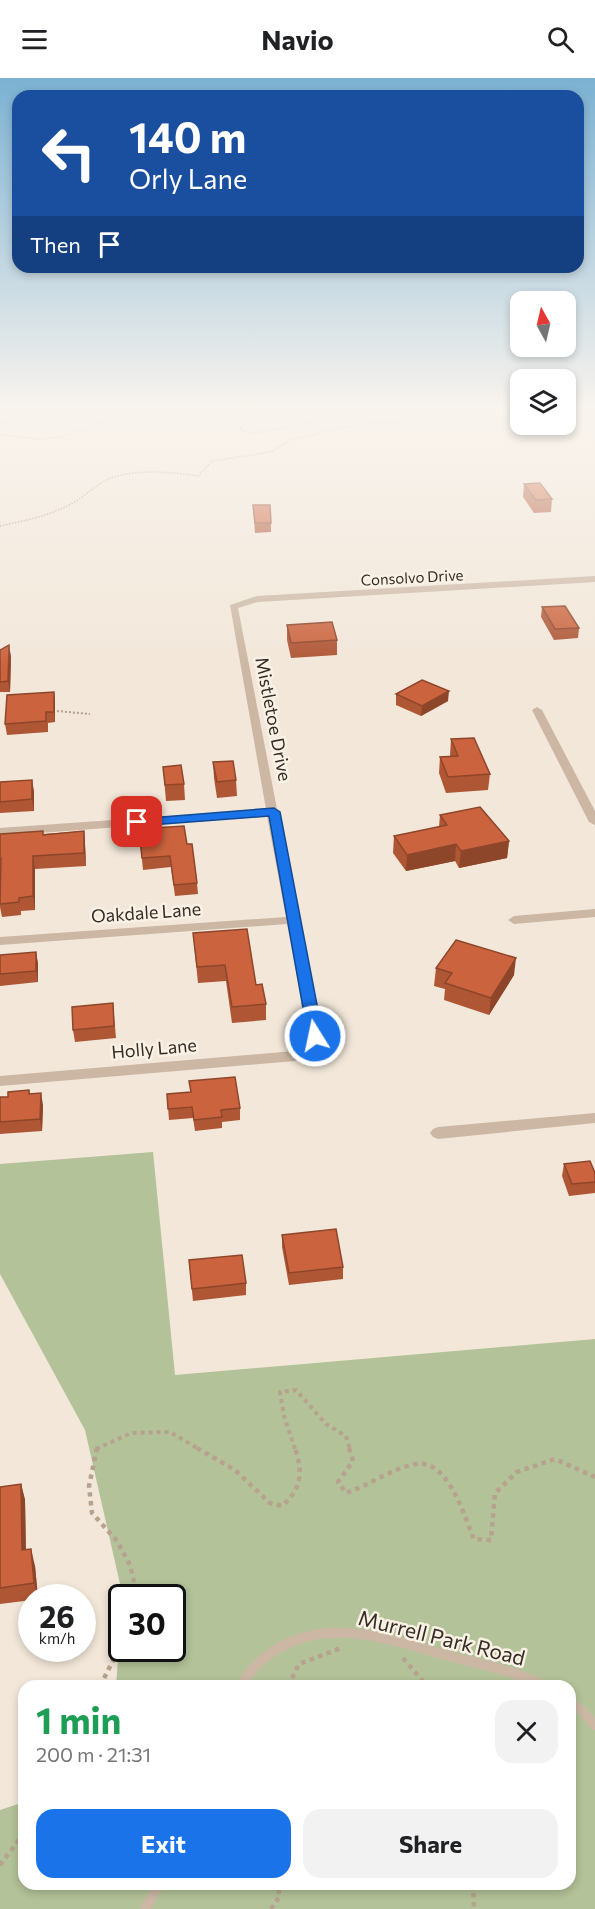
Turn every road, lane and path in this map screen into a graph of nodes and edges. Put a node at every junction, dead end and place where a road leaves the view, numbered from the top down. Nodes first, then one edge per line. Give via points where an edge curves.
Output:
1 (84, 496) edge
2 (0, 526) edge
3 (595, 579) edge
4 (233, 607) joint
5 (537, 710) dead end
6 (57, 711) edge
7 (90, 714) dead end
8 (274, 812) junction
9 (595, 822) edge
10 (0, 832) edge
11 (595, 913) edge
12 (295, 920) junction
13 (514, 920) dead end
14 (0, 940) edge
15 (310, 1051) joint
16 (0, 1081) edge
17 (595, 1118) edge
18 (438, 1133) dead end
19 (595, 1477) edge
20 (135, 1584) edge
21 (347, 1646) dead end
22 (393, 1656) dead end
23 (112, 1662) edge
24 (103, 1680) edge
25 (243, 1680) edge
26 (291, 1680) edge
27 (422, 1680) edge
28 (529, 1680) edge
29 (576, 1707) edge
30 (595, 1725) edge
31 (18, 1841) edge
32 (0, 1865) edge
33 (156, 1890) edge
34 (278, 1890) edge
35 (473, 1890) edge
36 (145, 1909) edge
37 (271, 1909) edge
38 (474, 1909) edge

1 - 2 path via 26,521
3 - 4 street, Consolvo Drive via 257,599
4 - 8 street, Mistletoe Drive
5 - 9 street
6 - 7 path
8 - 10 street
8 - 12 street, Mistletoe Drive
11 - 13 street
12 - 14 street, Oakdale Lane
12 - 15 street, Mistletoe Drive via 315,1036
15 - 16 street, Holly Lane via 295,1056
17 - 18 street
19 - 20 path via 555,1459 517,1472 495,1493 491,1540 474,1539 450,1484 435,1466 418,1462 346,1493 338,1482 353,1461 346,1436 326,1424 296,1389 280,1392 299,1471 296,1492 282,1506 270,1503 235,1470 170,1432 131,1433 96,1448 89,1486 92,1513 117,1541
21 - 26 path via 299,1664
22 - 27 path via 405,1659
23 - 24 path
25 - 28 lane, Murrell Park Road via 259,1660 293,1641 316,1633 348,1633 380,1638
29 - 30 lane
31 - 32 path
33 - 36 lane
34 - 37 path via 280,1896
35 - 38 path

